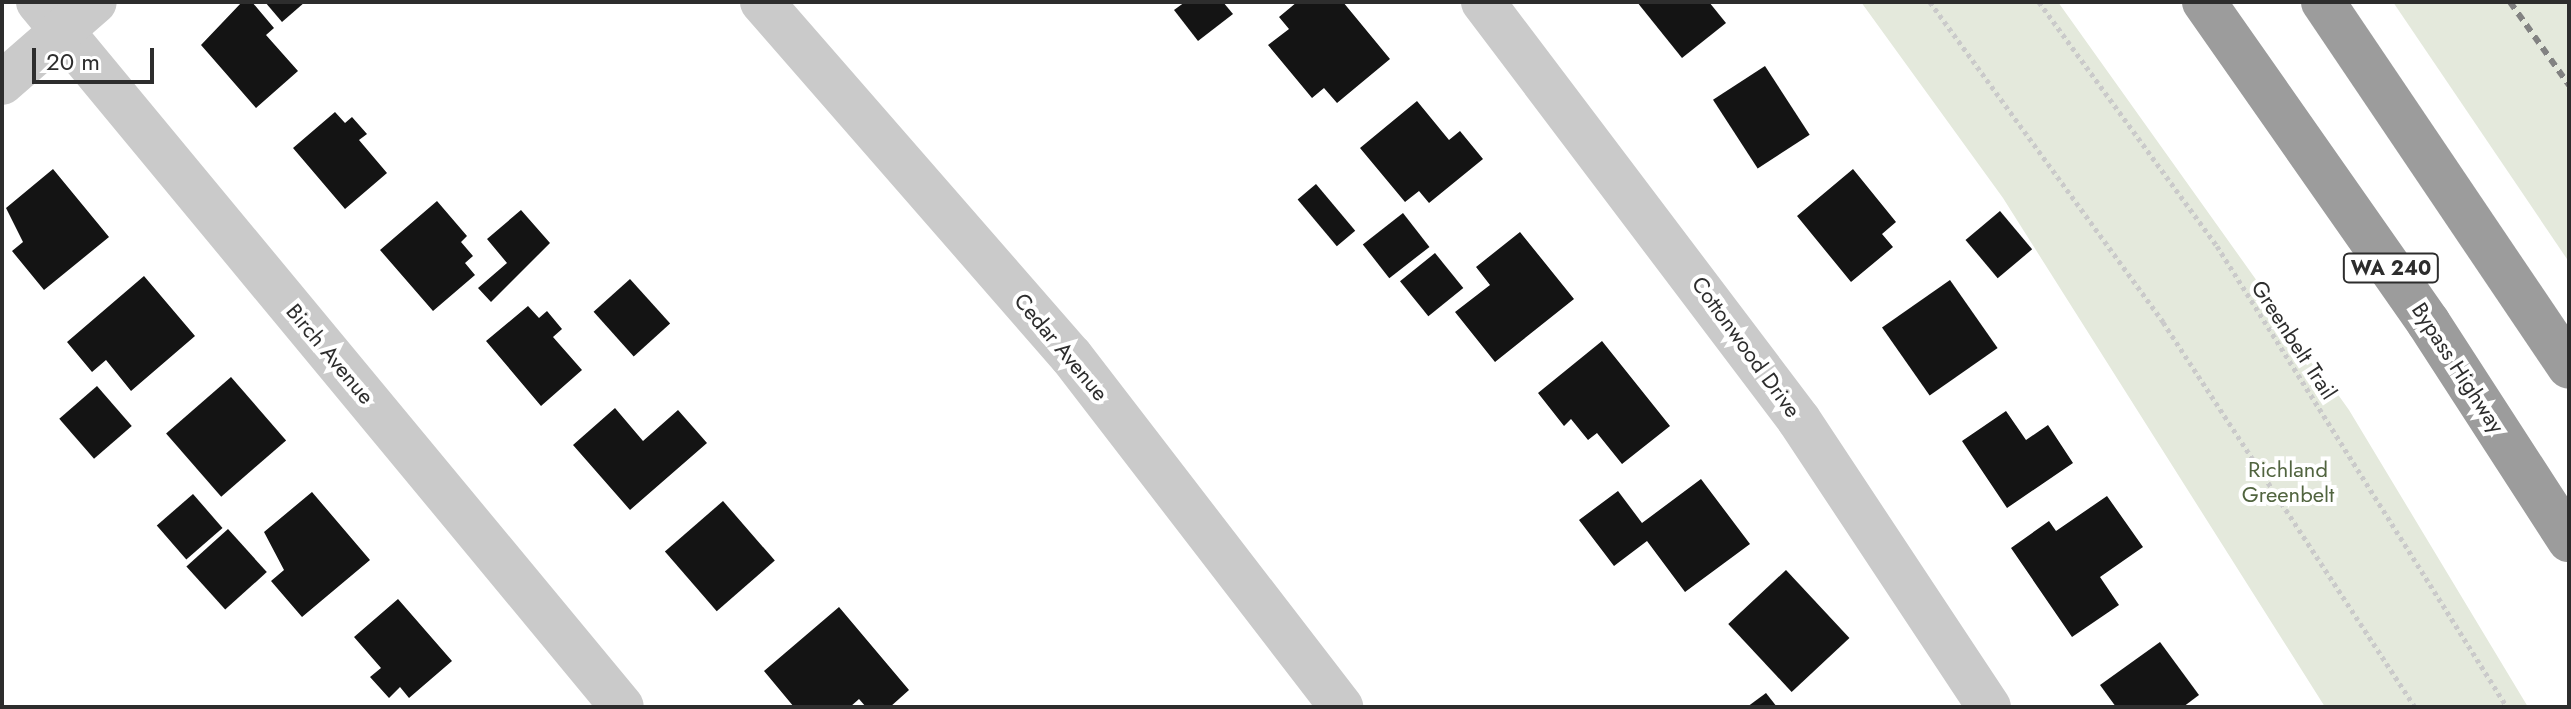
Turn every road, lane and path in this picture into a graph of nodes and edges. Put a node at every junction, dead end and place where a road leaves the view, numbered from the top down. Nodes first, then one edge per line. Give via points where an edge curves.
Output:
1 (95, 2) edge
2 (762, 2) edge
3 (1483, 2) edge
4 (1930, 2) edge
5 (2039, 2) edge
6 (2204, 2) edge
7 (2323, 2) edge
8 (51, 16) edge
9 (2, 83) edge
10 (2569, 367) edge
11 (2569, 540) edge
12 (622, 707) edge
13 (1341, 707) edge
14 (1989, 707) edge
15 (2415, 707) edge
16 (2507, 707) edge

1 - 8 street
2 - 13 street, Cedar Avenue via 1071,356
3 - 14 street, Cottonwood Drive via 1799,420
4 - 15 path via 2163,322
5 - 16 path, Greenbelt Trail via 2217,246
6 - 11 highway, Bypass Highway / WA 240 via 2410,296
7 - 10 highway
8 - 9 street
8 - 12 street, Birch Avenue

